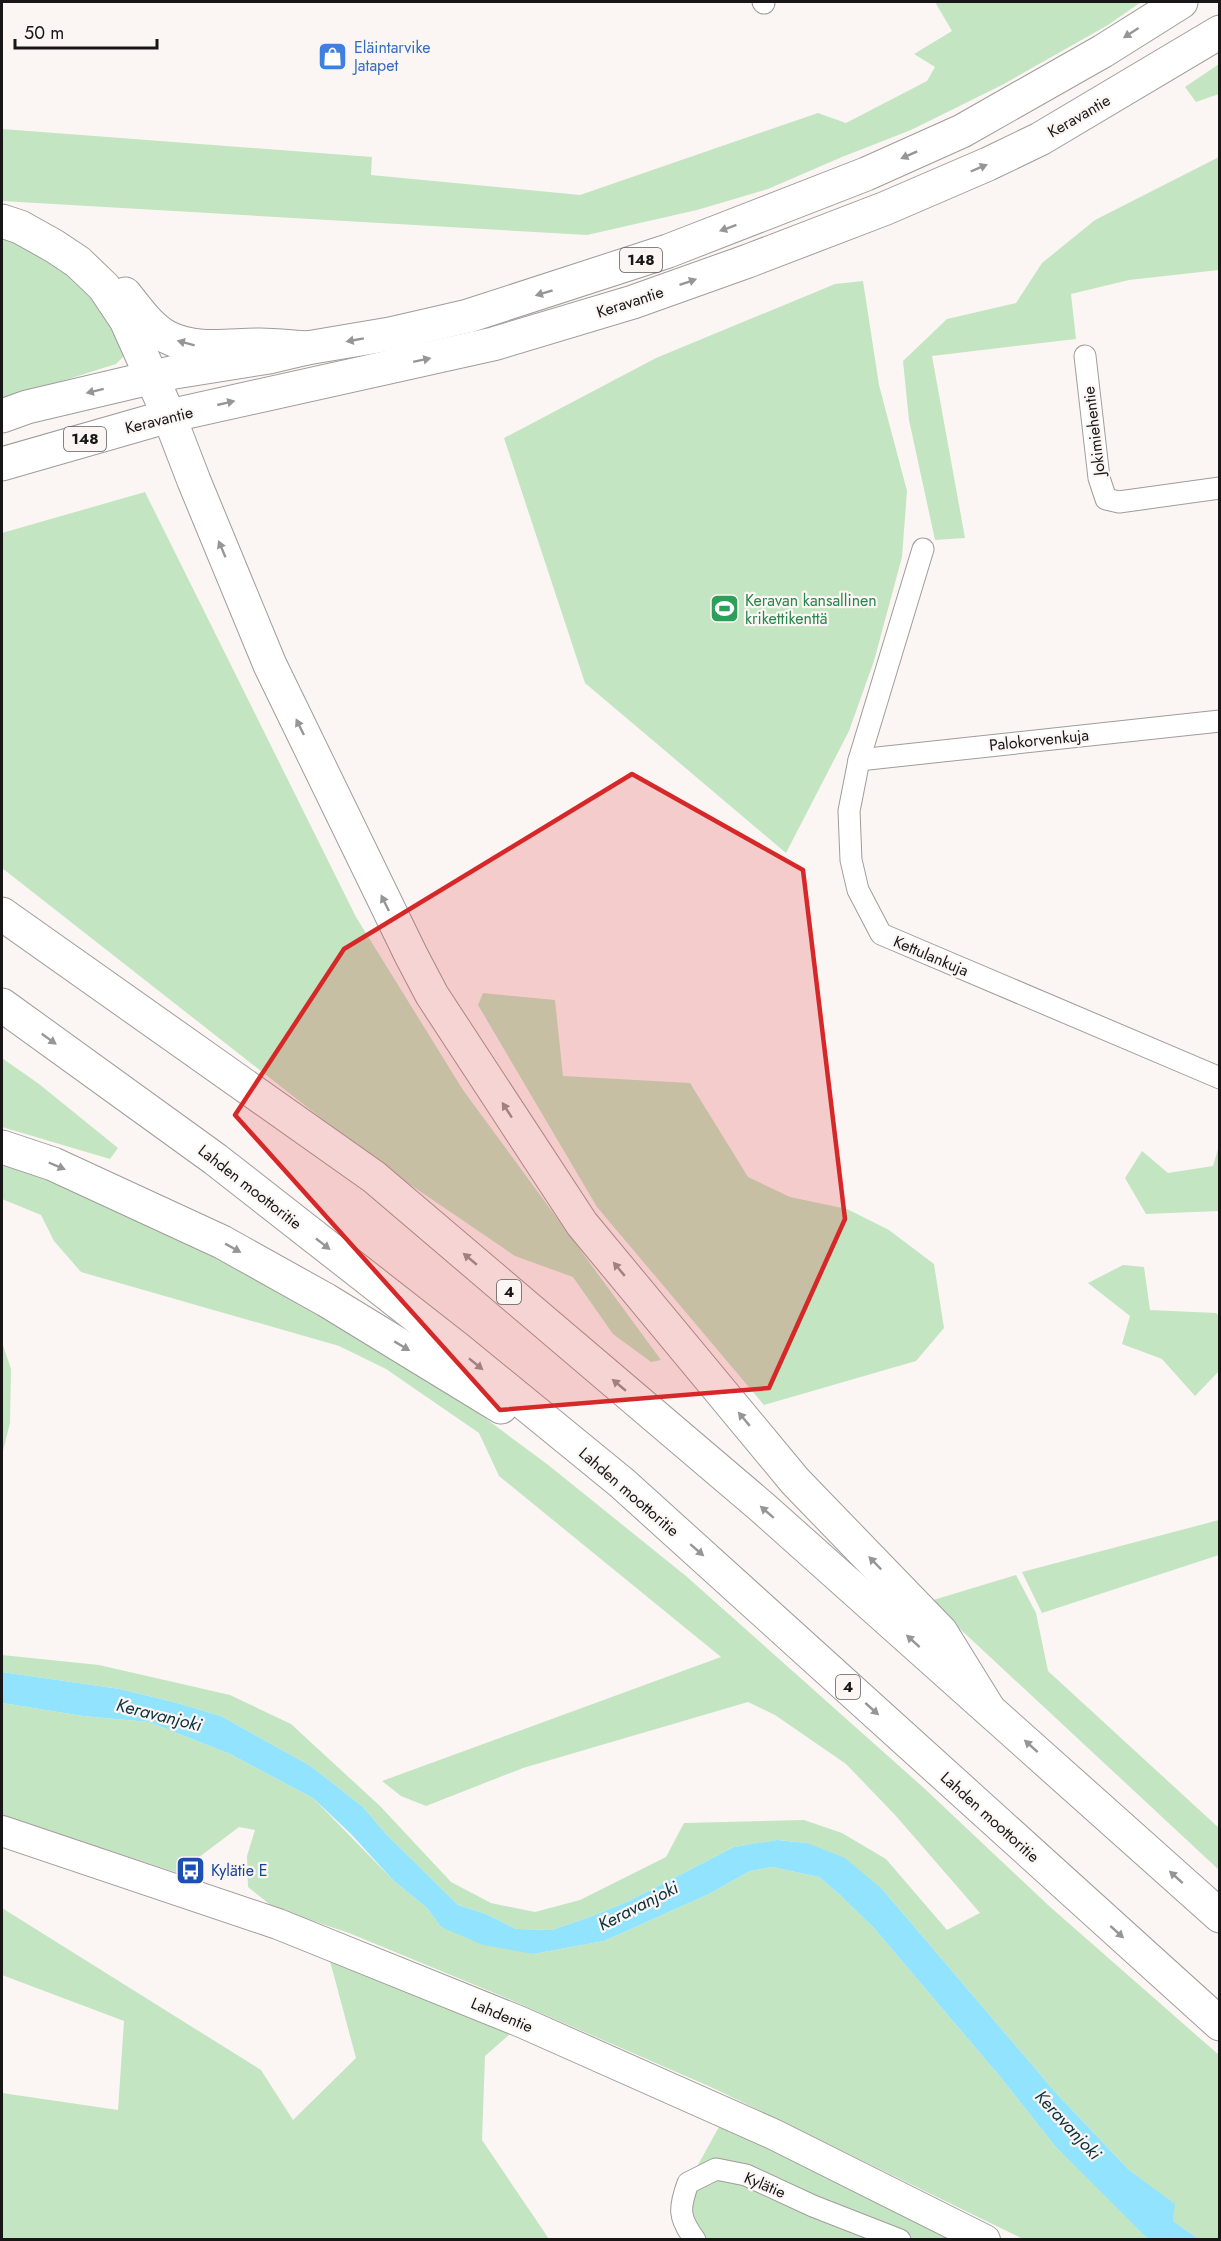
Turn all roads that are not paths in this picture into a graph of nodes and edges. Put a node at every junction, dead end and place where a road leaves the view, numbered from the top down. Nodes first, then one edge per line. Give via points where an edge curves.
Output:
1 (1181, 2) edge
2 (1216, 36) edge
3 (2, 219) edge
4 (307, 348) junction
5 (1085, 356) dead end
6 (152, 377) junction
7 (2, 416) edge
8 (169, 416) junction
9 (2, 464) edge
10 (1220, 488) edge
11 (923, 549) dead end
12 (1220, 721) edge
13 (859, 760) junction
14 (2, 914) edge
15 (2, 1005) edge
16 (1220, 1078) edge
17 (2, 1147) edge
18 (621, 1483) junction
19 (988, 1708) junction
20 (2, 1831) edge
21 (1220, 1916) edge
22 (1220, 2024) edge
23 (695, 2240) edge
24 (900, 2240) edge
25 (985, 2240) edge

1 -> 4 main road, 148 via 962,131 773,211 668,251 468,316
8 -> 2 main road, Keravantie / 148 via 493,344 633,302 748,261 988,164 1040,139
4 -> 3 main road via 201,347 166,337 104,269 78,247 28,221
3 - 6 main road via 78,262 104,287 126,320
4 - 6 main road, 148
5 - 10 street, Jokimiehentie via 1099,478 1106,499 1119,502
6 -> 7 main road, 148
6 - 8 main road
8 - 9 main road, Keravantie / 148
19 -> 8 main road via 942,1632 795,1481 582,1224 432,995 270,665
11 - 13 street, Kettulankuja
12 - 13 street, Palokorvenkuja
13 - 16 street, Kettulankuja via 849,811 851,860 858,890 881,934
19 -> 14 main road, 4 via 763,1508 374,1177
15 -> 18 main road, Lahden moottoritie / 4 via 215,1160 458,1349
17 -> 18 main road via 52,1164 222,1242 326,1300
18 -> 22 main road, Lahden moottoritie / 4
21 -> 19 main road, 4
20 - 25 main road, Lahdentie via 278,1924 521,2022 773,2134
23 - 24 street, Kylätie via 685,2226 680,2205 688,2182 716,2169 746,2175

